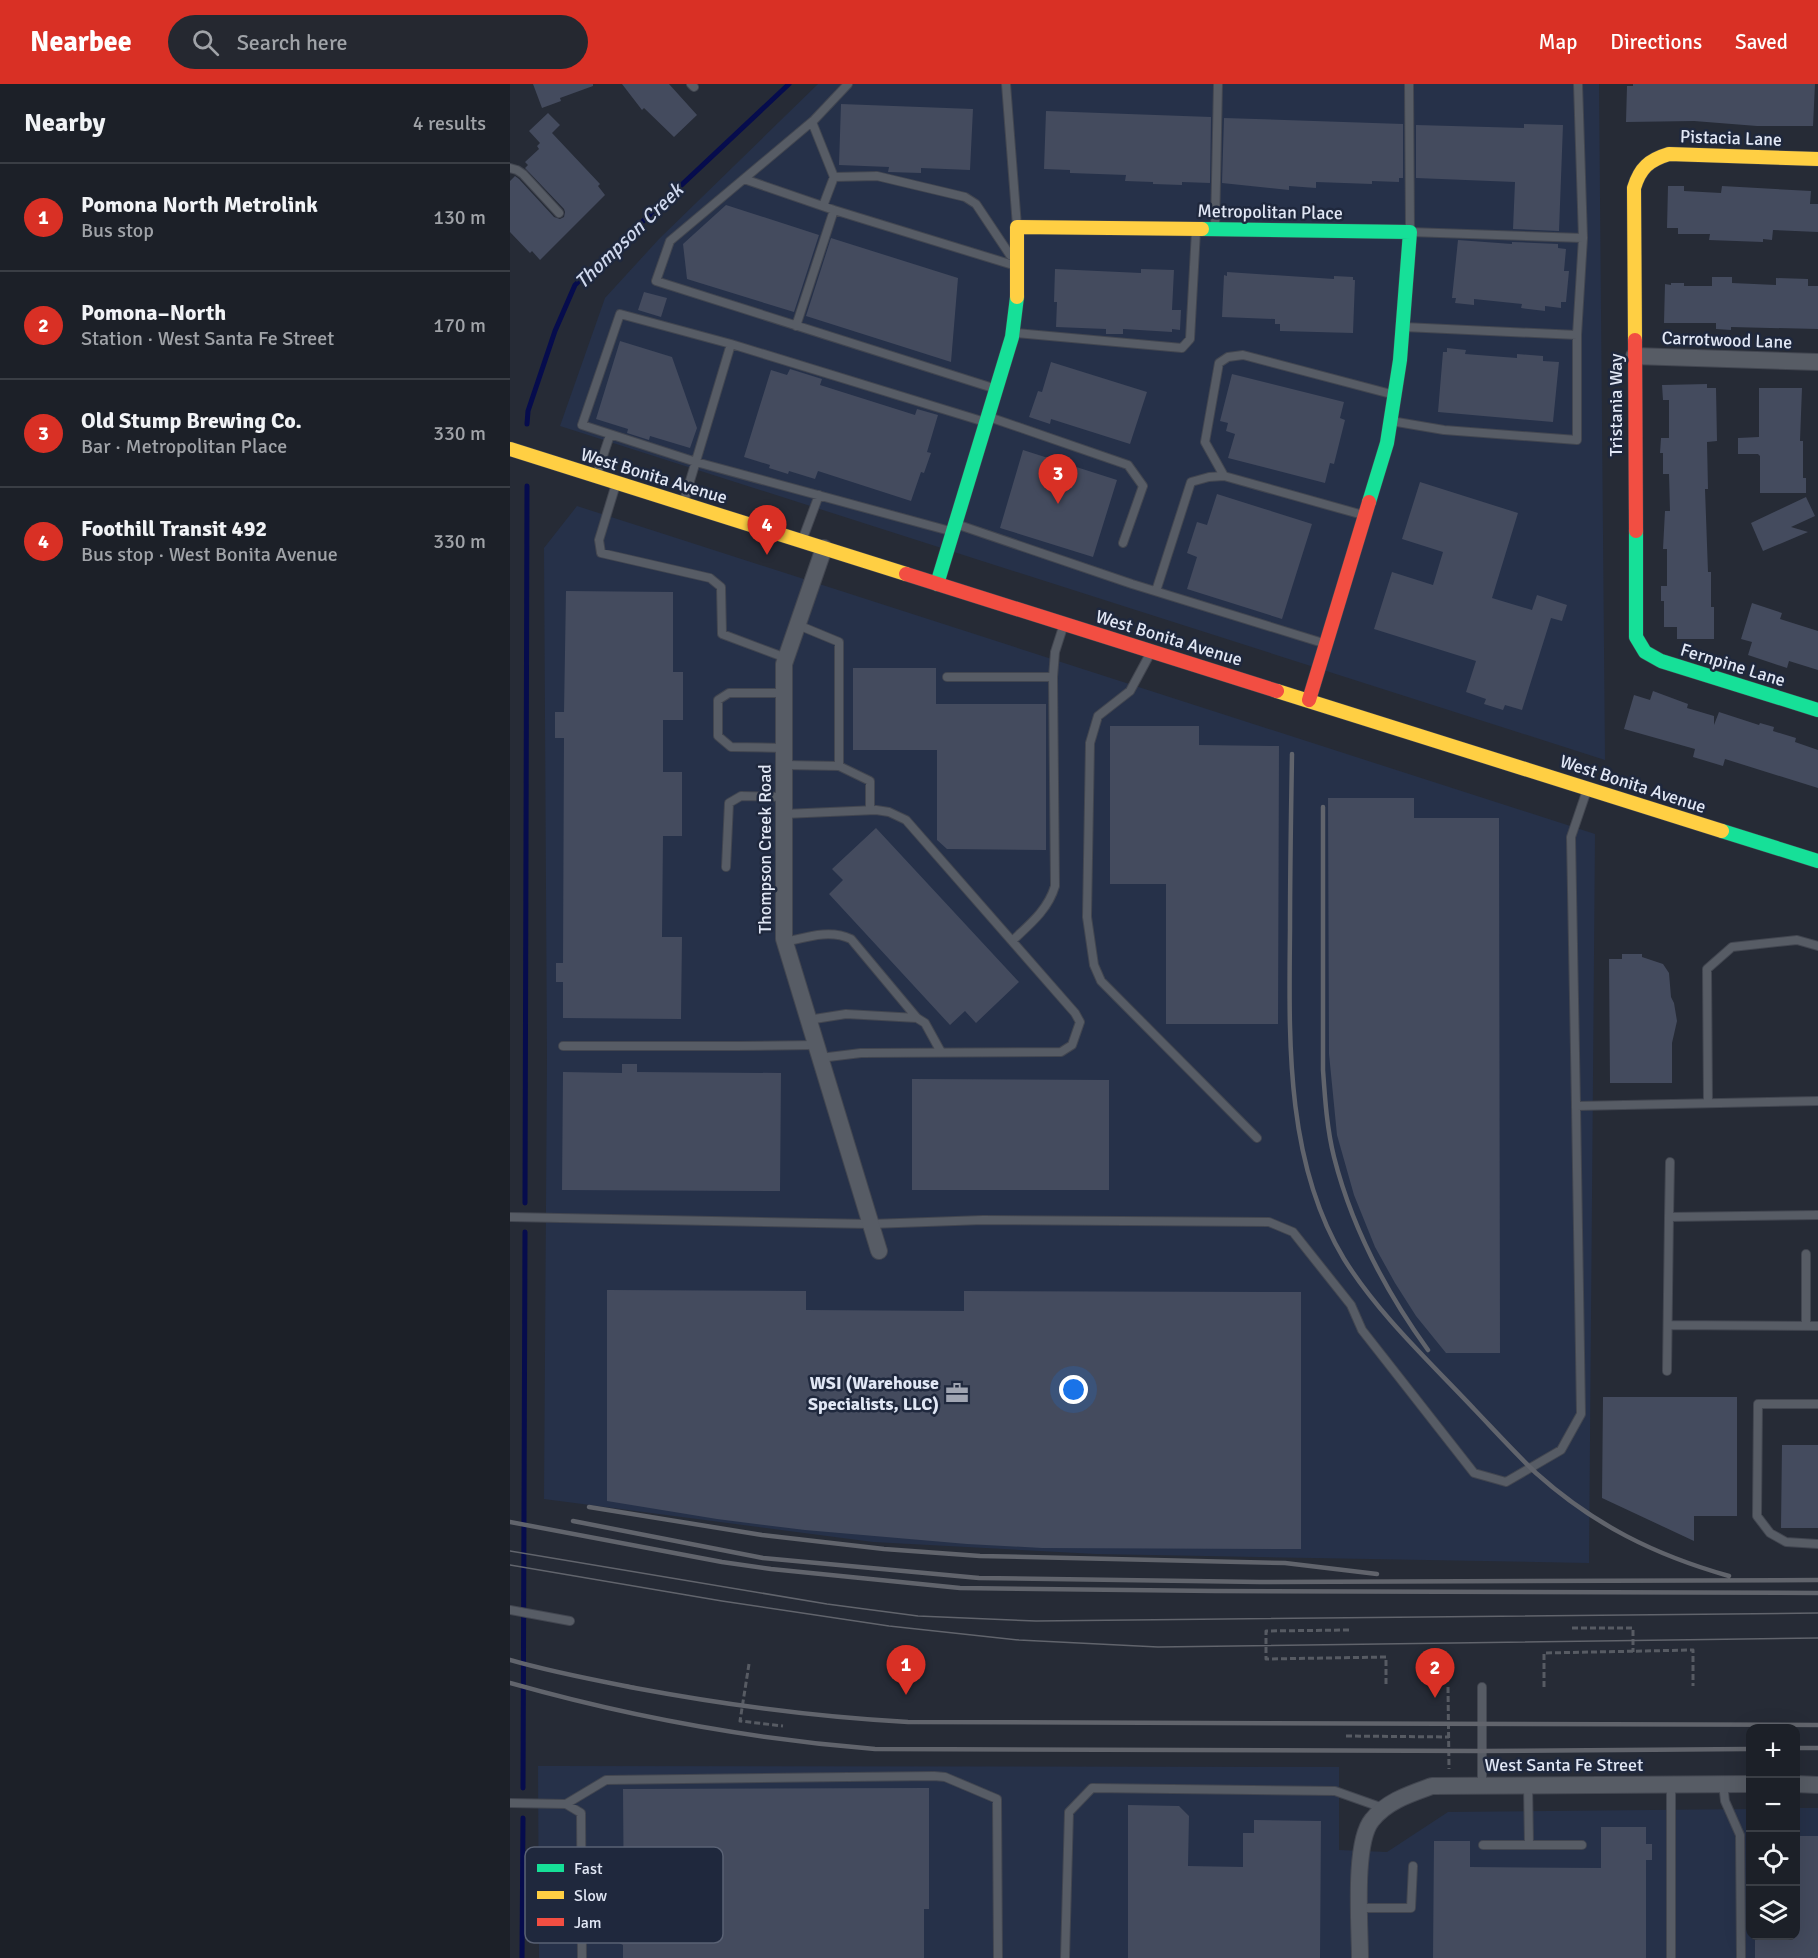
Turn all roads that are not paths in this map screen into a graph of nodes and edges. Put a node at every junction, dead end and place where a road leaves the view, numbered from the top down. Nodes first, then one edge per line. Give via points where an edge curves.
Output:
1 (848, 84) edge
2 (1006, 84) edge
3 (1218, 84) edge
4 (1409, 84) edge
5 (1578, 84) edge
6 (812, 122) junction
7 (1818, 159) edge
8 (1645, 164) joint
9 (510, 168) edge
10 (834, 177) junction
11 (744, 179) junction
12 (823, 206) junction
13 (834, 210) junction
14 (559, 213) dead end
15 (1017, 227) junction
16 (1196, 229) junction
17 (1215, 229) junction
18 (1410, 232) junction
19 (1582, 238) junction
20 (1017, 266) junction
21 (796, 326) junction
22 (1403, 327) junction
23 (1013, 333) junction
24 (1576, 335) junction
25 (731, 344) junction
26 (1634, 356) junction
27 (1818, 362) edge
28 (996, 389) junction
29 (1395, 395) junction
30 (987, 420) junction
31 (1391, 421) junction
32 (610, 435) junction
33 (510, 449) edge
34 (696, 462) junction
35 (1224, 476) junction
36 (596, 477) junction
37 (616, 483) junction
38 (819, 495) junction
39 (683, 504) junction
40 (1365, 516) junction
41 (954, 528) junction
42 (801, 541) junction
43 (1123, 543) dead end
44 (824, 548) junction
45 (937, 584) junction
46 (1156, 591) junction
47 (798, 624) junction
48 (1064, 624) junction
49 (1326, 644) junction
50 (1640, 648) joint
51 (1151, 651) junction
52 (786, 658) junction
53 (947, 677) dead end
54 (1053, 677) junction
55 (784, 693) junction
56 (1309, 700) junction
57 (1818, 710) edge
58 (784, 757) junction
59 (839, 766) junction
60 (1588, 788) junction
61 (784, 796) junction
62 (870, 810) junction
63 (784, 814) junction
64 (1818, 861) edge
65 (726, 867) dead end
66 (1012, 941) junction
67 (785, 942) junction
68 (1818, 946) edge
69 (917, 1018) junction
70 (808, 1020) junction
71 (563, 1046) dead end
72 (818, 1051) junction
73 (940, 1052) junction
74 (1818, 1101) edge
75 (1708, 1103) junction
76 (1576, 1106) junction
77 (1257, 1138) dead end
78 (1670, 1162) dead end
79 (1818, 1215) edge
80 (510, 1217) edge
81 (1669, 1217) junction
82 (871, 1224) junction
83 (879, 1251) dead end
84 (1806, 1254) dead end
85 (1668, 1325) junction
86 (1806, 1326) junction
87 (1818, 1326) edge
88 (1667, 1371) dead end
89 (1818, 1404) edge
90 (1818, 1544) edge
91 (510, 1610) edge
92 (570, 1621) dead end
93 (1482, 1686) dead end
94 (1723, 1783) junction
95 (1671, 1784) junction
96 (1746, 1784) edge
97 (1800, 1784) edge
98 (1482, 1785) junction
99 (1527, 1785) junction
100 (1818, 1785) edge
101 (510, 1803) edge
102 (566, 1804) junction
103 (1383, 1808) junction
104 (1483, 1845) dead end
105 (1529, 1845) junction
106 (1582, 1845) dead end
107 (581, 1847) edge
108 (1413, 1866) dead end
109 (1360, 1908) junction
110 (582, 1943) edge
111 (582, 1958) edge
112 (998, 1958) edge
113 (1065, 1958) edge
114 (1360, 1958) edge
115 (1671, 1958) edge
116 (1741, 1958) edge

1 - 6 lane
2 - 15 lane
3 - 17 lane
4 - 18 lane
5 - 19 lane
6 - 10 lane
6 - 11 lane
7 - 8 street, Pistacia Lane via 1669,154
8 - 26 street, Tristania Way via 1634,188
9 - 14 lane via 523,174
10 - 12 lane
10 - 20 lane via 877,176 965,197 976,204
11 - 12 lane
11 - 21 lane via 670,241 656,281
12 - 13 lane
13 - 20 lane
13 - 21 lane
15 - 16 street, Metropolitan Place
15 - 20 street
16 - 17 street, Metropolitan Place
16 - 23 lane via 1190,339 1182,348
17 - 18 street, Metropolitan Place
18 - 19 lane
18 - 22 street
19 - 24 lane
20 - 23 street
21 - 28 lane
22 - 24 lane
22 - 29 street
23 - 28 street
24 - 31 lane via 1576,440 1444,430
25 - 30 lane
25 - 32 lane via 620,314 582,424
25 - 34 lane
26 - 27 street, Carrotwood Lane
26 - 50 street, Tristania Way via 1635,626
28 - 30 street
29 - 31 street
29 - 35 lane via 1243,355 1228,357 1219,363 1205,442
30 - 41 street
30 - 43 lane via 1128,465 1143,486
31 - 40 street
32 - 34 lane
32 - 36 lane
33 - 36 street, West Bonita Avenue
34 - 38 lane
34 - 39 lane
35 - 40 lane
35 - 46 lane via 1191,482
36 - 37 street, West Bonita Avenue
37 - 39 street, West Bonita Avenue
37 - 52 lane via 599,540 601,553 710,578 721,587 722,634
38 - 41 lane
38 - 42 lane
39 - 42 street, West Bonita Avenue
40 - 49 street
41 - 45 street
41 - 46 lane
42 - 44 street, West Bonita Avenue
44 - 45 street, West Bonita Avenue
44 - 47 street, Thompson Creek Road
45 - 48 street, West Bonita Avenue
46 - 49 lane
47 - 52 street, Thompson Creek Road
47 - 59 lane via 839,642
48 - 51 street, West Bonita Avenue
48 - 54 lane via 1055,652
49 - 56 street
50 - 57 street, Fernpine Lane via 1661,661
51 - 56 street, West Bonita Avenue
51 - 77 lane via 1130,691 1098,716 1090,743 1087,916 1094,965 1101,981
52 - 55 street, Thompson Creek Road
53 - 54 lane
54 - 66 lane via 1055,886 1040,914
55 - 58 street, Thompson Creek Road
55 - 58 lane via 729,693 718,700 718,736 731,747
56 - 60 street, West Bonita Avenue
58 - 59 lane
58 - 61 street, Thompson Creek Road
59 - 62 lane via 870,781
60 - 64 street, West Bonita Avenue
60 - 76 lane via 1571,837
61 - 63 street, Thompson Creek Road
61 - 65 lane via 741,796 729,804
62 - 63 lane
62 - 66 lane via 889,812 906,820
63 - 67 street, Thompson Creek Road
66 - 73 lane via 1075,1013 1080,1022 1072,1045 1061,1052
67 - 69 lane via 824,933 840,933 851,939
67 - 70 street, Thompson Creek Road
68 - 75 lane via 1797,940 1732,947 1707,969
69 - 70 lane via 846,1014
69 - 73 lane
70 - 72 street, Thompson Creek Road
71 - 72 lane
72 - 73 lane
72 - 82 street, Thompson Creek Road
74 - 75 lane
75 - 76 lane
76 - 82 lane via 1581,1414 1561,1450 1506,1482 1474,1473 1362,1330 1351,1305 1293,1232 1269,1222 982,1220
78 - 81 lane
79 - 81 lane
80 - 82 lane
81 - 85 lane
82 - 83 street, Thompson Creek Road
84 - 86 lane
85 - 86 lane
85 - 88 lane
86 - 87 lane
89 - 90 lane via 1758,1404 1757,1516 1770,1533 1786,1542
91 - 92 lane
93 - 98 lane
94 - 95 street, West Santa Fe Street
94 - 96 street, West Santa Fe Street
94 - 116 lane via 1725,1801 1740,1835
95 - 99 street, West Santa Fe Street
95 - 115 lane
97 - 100 street
98 - 99 street, West Santa Fe Street
98 - 103 street, West Santa Fe Street via 1432,1786
99 - 105 lane
101 - 102 lane
102 - 107 lane via 581,1813
102 - 112 lane via 606,1780 945,1777 997,1799
103 - 109 street via 1370,1822 1360,1849
103 - 113 lane via 1335,1791 1092,1788 1069,1812
104 - 105 lane
105 - 106 lane
108 - 109 lane via 1411,1908
109 - 114 street
110 - 111 lane

